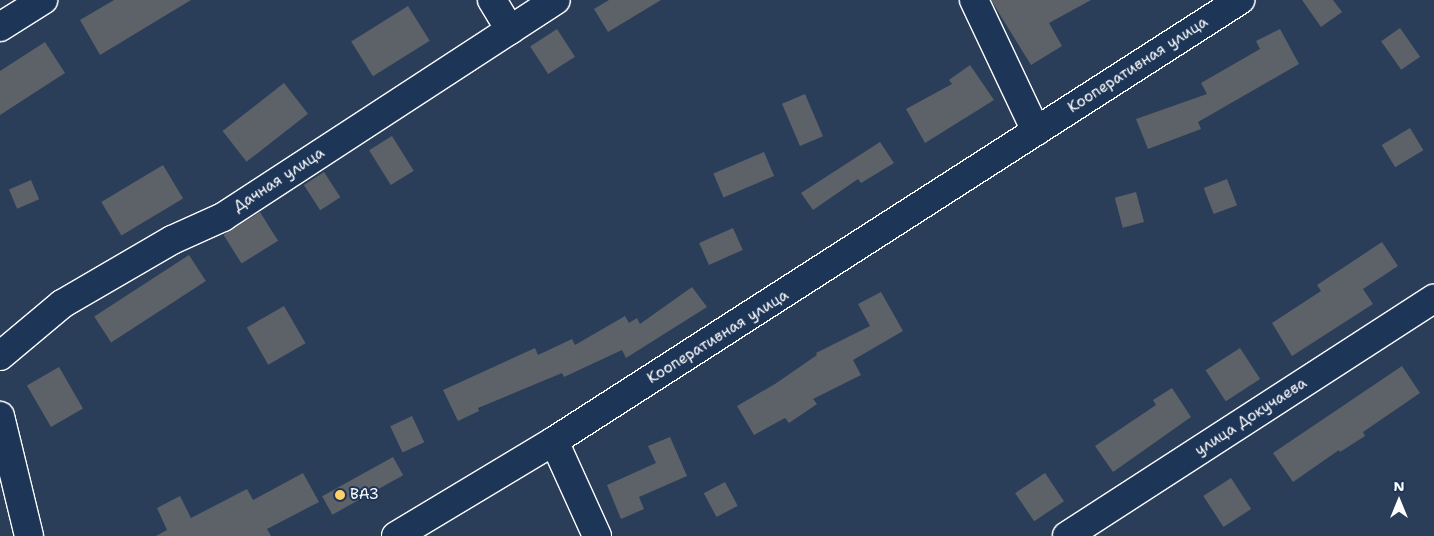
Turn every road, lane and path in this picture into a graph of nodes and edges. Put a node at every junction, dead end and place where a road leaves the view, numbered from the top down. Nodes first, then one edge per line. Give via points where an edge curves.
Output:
1 (43, 0) edge
2 (492, 0) edge
3 (556, 0) edge
4 (974, 0) edge
5 (1240, 0) edge
6 (0, 27) edge
7 (510, 30) junction
8 (1036, 131) junction
9 (1434, 299) edge
10 (0, 356) edge
11 (0, 416) edge
12 (554, 442) junction
13 (30, 536) edge
14 (396, 536) edge
15 (597, 536) edge
16 (1068, 536) edge

1 - 6 street
2 - 7 street
3 - 7 street, Дачная улица
4 - 8 street
5 - 8 street, Кооперативная улица
7 - 10 street, Дачная улица via 223,217 172,240 62,304
8 - 12 street, Кооперативная улица via 883,233
9 - 16 street, улица Докучаева
11 - 13 street
12 - 14 street, Кооперативная улица
12 - 15 street

